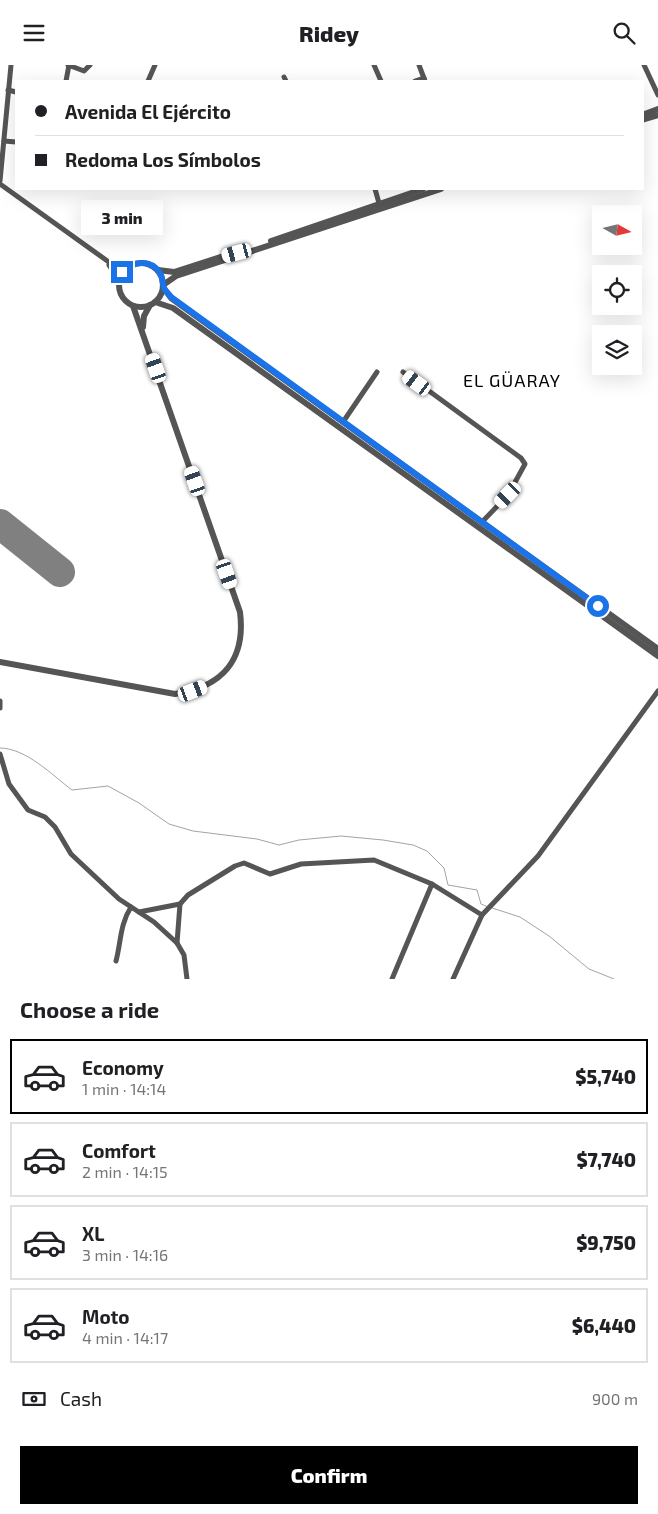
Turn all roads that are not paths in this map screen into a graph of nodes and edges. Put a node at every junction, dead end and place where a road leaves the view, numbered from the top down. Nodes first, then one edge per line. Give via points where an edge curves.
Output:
1 (11, 65) edge
2 (68, 65) edge
3 (90, 65) edge
4 (155, 65) edge
5 (374, 65) edge
6 (419, 65) edge
7 (644, 65) edge
8 (66, 80) edge
9 (148, 80) edge
10 (381, 80) edge
11 (424, 80) edge
12 (8, 90) junction
13 (15, 92) edge
14 (658, 95) edge
15 (658, 109) edge
16 (644, 114) edge
17 (658, 115) edge
18 (644, 119) edge
19 (4, 141) junction
20 (15, 142) edge
21 (0, 183) edge
22 (375, 190) edge
23 (416, 190) edge
24 (438, 190) edge
25 (379, 203) junction
26 (106, 260) junction
27 (129, 266) junction
28 (158, 270) junction
29 (119, 281) junction
30 (163, 286) junction
31 (152, 304) junction
32 (133, 306) junction
33 (143, 330) junction
34 (376, 372) dead end
35 (403, 372) dead end
36 (343, 422) junction
37 (482, 522) junction
38 (658, 649) edge
39 (658, 656) edge
40 (0, 662) edge
41 (658, 691) edge
42 (0, 701) edge
43 (0, 708) edge
44 (0, 755) edge
45 (432, 885) junction
46 (180, 904) junction
47 (131, 907) junction
48 (139, 912) junction
49 (482, 915) junction
50 (177, 943) junction
51 (116, 961) dead end
52 (187, 979) edge
53 (392, 979) edge
54 (453, 979) edge

1 - 12 street
2 - 3 street via 84,71
2 - 8 street
4 - 9 street
5 - 10 street
6 - 11 street
7 - 14 street
12 - 13 street
12 - 19 street
15 - 16 street
17 - 18 street
19 - 20 street
19 - 21 street
21 - 26 street
22 - 25 street
23 - 25 street
24 - 30 street via 176,276
25 - 28 street via 174,272
26 - 27 street via 116,267
26 - 29 street
27 - 28 street via 141,262
27 - 29 street
28 - 30 street
29 - 32 street via 122,296
30 - 31 street
30 - 36 street via 171,297
31 - 32 street
31 - 33 street via 144,316
31 - 39 street via 173,308
32 - 33 street
33 - 40 street via 240,612 242,637 231,663 210,685 175,694
34 - 36 street
35 - 37 street via 524,463 508,495
36 - 37 street
37 - 38 street
41 - 49 street via 538,856
42 - 43 street
44 - 47 street via 9,784 28,810 45,817 71,854
45 - 46 street via 374,860 301,865 270,874 244,863 188,895
45 - 49 street
45 - 53 street
46 - 48 street
46 - 50 street
47 - 48 street
47 - 51 street via 121,929
48 - 50 street via 154,921
49 - 54 street
50 - 52 street via 184,955

